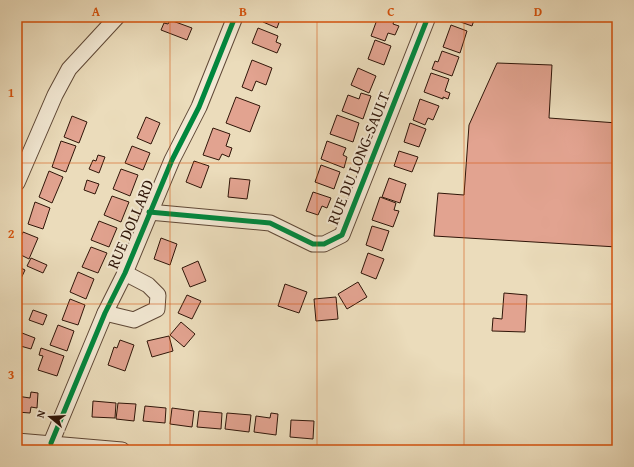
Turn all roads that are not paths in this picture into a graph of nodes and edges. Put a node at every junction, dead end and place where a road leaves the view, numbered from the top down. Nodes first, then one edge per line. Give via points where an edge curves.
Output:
1 (117, 17) edge
2 (236, 17) edge
3 (428, 17) edge
4 (17, 183) edge
5 (149, 212) junction
6 (124, 272) junction
7 (105, 312) junction
8 (17, 441) edge
9 (51, 443) junction
10 (101, 449) edge
11 (122, 450) edge

1 - 4 street via 69,69
2 - 5 street, RUE DOLLARD via 199,107
3 - 5 street, RUE DU LONG-SAULT via 342,235 324,244 313,244 270,223
5 - 6 street, RUE DOLLARD
6 - 7 street, RUE DOLLARD
6 - 7 street via 148,285 158,295 157,309 134,320
7 - 9 street, RUE DOLLARD
8 - 9 street
9 - 10 street
10 - 11 street

